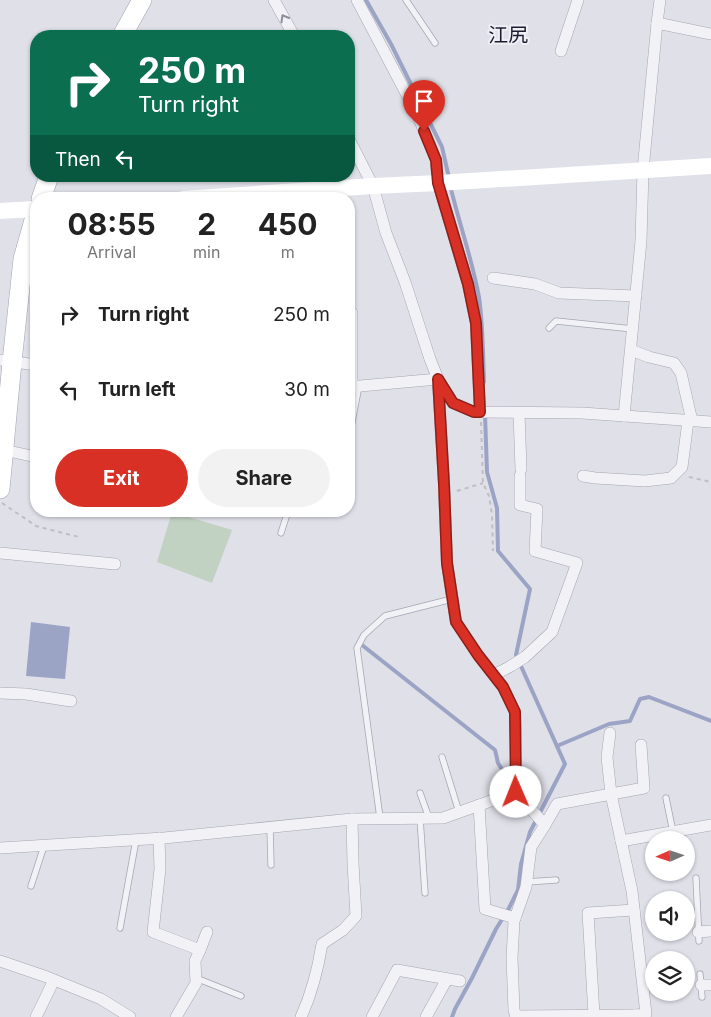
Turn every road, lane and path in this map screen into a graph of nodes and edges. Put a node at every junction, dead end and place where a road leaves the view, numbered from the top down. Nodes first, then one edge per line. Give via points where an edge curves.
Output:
1 (142, 0) edge
2 (274, 0) edge
3 (357, 0) edge
4 (406, 0) edge
5 (578, 0) edge
6 (660, 0) edge
7 (657, 23) junction
8 (125, 30) edge
9 (291, 30) edge
10 (711, 34) edge
11 (435, 43) dead end
12 (561, 51) dead end
13 (355, 151) edge
14 (711, 166) edge
15 (643, 170) junction
16 (446, 183) junction
17 (373, 186) junction
18 (285, 192) edge
19 (30, 209) edge
20 (0, 211) edge
21 (30, 234) edge
22 (493, 278) dead end
23 (636, 296) junction
24 (549, 328) dead end
25 (633, 329) junction
26 (631, 350) junction
27 (6, 361) edge
28 (30, 364) edge
29 (438, 379) junction
30 (355, 386) edge
31 (480, 412) junction
32 (519, 412) junction
33 (624, 416) junction
34 (690, 421) junction
35 (711, 422) edge
36 (4, 450) junction
37 (30, 456) edge
38 (676, 473) junction
39 (582, 476) dead end
40 (711, 482) edge
41 (483, 483) junction
42 (0, 489) edge
43 (445, 494) junction
44 (0, 502) edge
45 (286, 517) edge
46 (281, 533) dead end
47 (79, 537) dead end
48 (493, 551) dead end
49 (0, 553) edge
50 (116, 564) dead end
51 (452, 599) junction
52 (494, 675) junction
53 (0, 693) edge
54 (70, 701) dead end
55 (610, 733) dead end
56 (640, 745) dead end
57 (442, 757) dead end
58 (516, 792) junction
59 (420, 793) dead end
60 (611, 794) junction
61 (666, 798) dead end
62 (479, 805) junction
63 (459, 812) junction
64 (380, 818) junction
65 (424, 818) junction
66 (352, 819) junction
67 (546, 825) junction
68 (711, 825) edge
69 (270, 827) junction
70 (673, 831) edge
71 (678, 831) edge
72 (645, 837) edge
73 (159, 838) junction
74 (136, 840) junction
75 (621, 841) junction
76 (44, 846) junction
77 (0, 848) edge
78 (271, 865) dead end
79 (696, 878) dead end
80 (556, 880) dead end
81 (526, 882) junction
82 (31, 886) dead end
83 (426, 893) dead end
84 (634, 910) junction
85 (515, 918) junction
86 (120, 928) dead end
87 (711, 931) edge
88 (207, 932) dead end
89 (698, 936) joint
90 (200, 950) junction
91 (0, 961) edge
92 (196, 978) junction
93 (447, 978) junction
94 (54, 980) junction
95 (460, 981) dead end
96 (241, 996) dead end
97 (594, 1015) junction
98 (516, 1016) edge
99 (635, 1016) edge
100 (36, 1017) edge
101 (130, 1017) edge
102 (176, 1017) edge
103 (300, 1017) edge
104 (372, 1017) edge
105 (426, 1017) edge

1 - 8 main road
9 -> 2 street
3 - 16 street via 418,116
4 - 11 lane
5 - 12 street
6 - 7 street
7 - 10 street
7 - 15 street
13 - 17 street
14 - 15 street
15 - 16 street
15 - 23 street
16 - 17 street
16 - 31 street via 452,230 476,323
17 - 18 street
17 - 29 street via 386,233
19 - 20 street
21 - 27 main road
22 - 23 street via 535,284 558,293
23 - 25 street
24 - 25 lane via 556,321
25 - 26 street
26 - 33 street
26 - 34 street via 674,363 681,372
27 - 28 street
27 - 36 main road
29 - 30 street
29 - 31 street via 453,403
29 - 43 street
31 - 32 street
31 - 41 path
32 - 33 street
32 - 52 street via 520,505 537,510 535,551 577,563 552,632 525,657
33 - 34 street
34 - 35 street
34 - 38 street via 682,468
36 - 37 street
36 - 42 main road
38 - 39 street via 671,478 645,481
38 - 40 path
41 - 43 path
41 - 48 path via 492,515
43 - 51 street via 447,563
44 - 47 path via 36,526
45 - 46 lane
49 - 50 street
51 - 52 street via 456,622
51 - 64 lane via 386,616 364,635 358,648
52 - 58 street via 515,712
53 - 54 street
55 - 60 street via 607,757
56 - 60 street via 644,788
57 - 63 lane
58 - 62 street
58 - 67 street
59 - 65 lane
60 - 67 street via 557,804
60 - 75 street
61 - 70 lane
62 - 63 street
62 - 85 street via 485,909
63 - 65 street via 443,818
64 - 65 street
64 - 66 street
65 - 83 lane
66 - 69 street
66 - 103 street via 356,916 343,930 322,944
67 - 81 street via 531,847
68 - 71 street
69 - 73 street
69 - 78 lane
72 - 75 street
73 - 74 street
73 - 90 street via 160,869 153,932
74 - 76 street
74 - 86 lane
75 - 84 street
76 - 77 street
76 - 82 lane
79 - 89 lane
80 - 81 lane
81 - 85 street
84 - 97 street via 588,913
84 - 99 street via 646,1014
85 - 98 street via 512,958
87 - 89 street
88 - 90 street
90 - 92 street
91 - 94 street
92 - 96 lane
92 - 102 street
93 - 95 street
93 - 104 street via 397,970
93 - 105 street
94 - 100 street
94 - 101 street via 100,999
97 - 98 street
97 - 99 street

